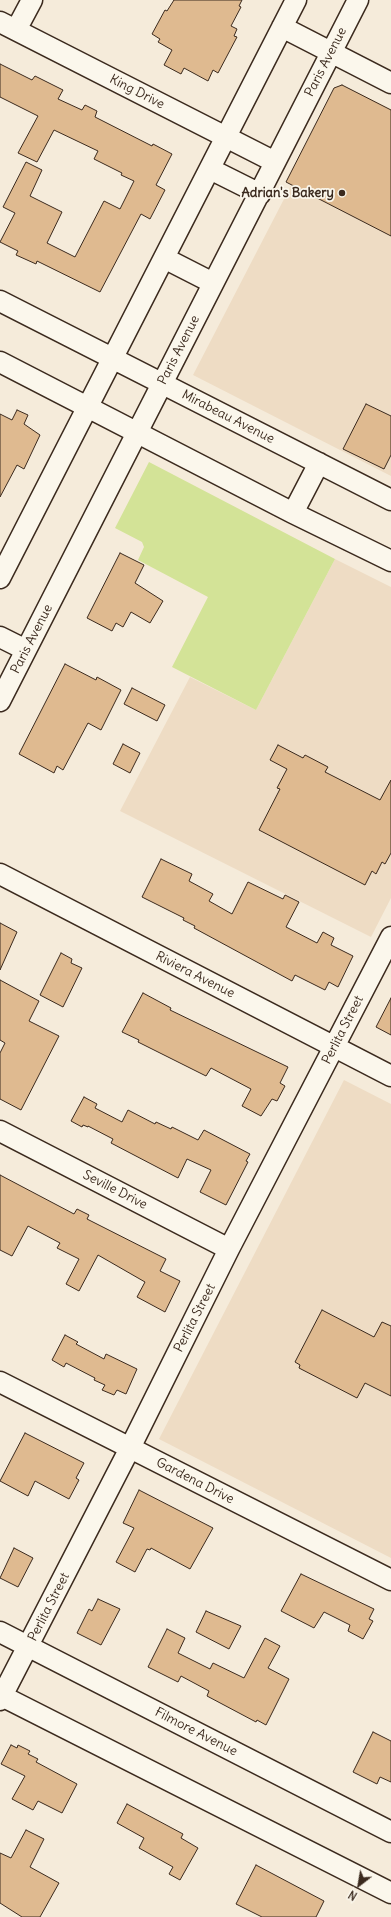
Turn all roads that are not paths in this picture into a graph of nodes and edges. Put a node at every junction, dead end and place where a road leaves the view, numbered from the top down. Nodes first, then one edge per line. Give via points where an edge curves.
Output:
1 (32, 0) edge
2 (296, 0) edge
3 (358, 0) edge
4 (8, 26) edge
5 (282, 27) junction
6 (331, 52) junction
7 (391, 83) edge
8 (226, 137) junction
9 (275, 162) junction
10 (210, 169) junction
11 (260, 194) junction
12 (164, 258) junction
13 (213, 283) junction
14 (0, 301) edge
15 (112, 358) junction
16 (0, 362) edge
17 (162, 383) junction
18 (87, 408) junction
19 (137, 433) junction
20 (319, 463) junction
21 (391, 500) edge
22 (293, 513) junction
23 (391, 561) edge
24 (0, 578) edge
25 (0, 637) edge
26 (26, 650) junction
27 (0, 701) edge
28 (0, 874) edge
29 (391, 937) edge
30 (334, 1047) junction
31 (391, 1076) edge
32 (0, 1131) edge
33 (229, 1249) junction
34 (0, 1382) edge
35 (130, 1448) junction
36 (391, 1580) edge
37 (0, 1632) edge
38 (29, 1646) junction
39 (1, 1697) edge
40 (391, 1832) edge
41 (391, 1893) edge

1 - 4 street
2 - 5 street
3 - 6 street, Paris Avenue
4 - 8 street, King Drive
5 - 6 street
5 - 8 street
6 - 7 street
6 - 9 street, Paris Avenue
8 - 9 street, King Drive
8 - 10 street
9 - 11 street, Paris Avenue
10 - 11 street
10 - 12 street
11 - 13 street, Paris Avenue
12 - 13 street
12 - 15 street
13 - 17 street, Paris Avenue
14 - 15 street, Mirabeau Avenue
15 - 17 street, Mirabeau Avenue
15 - 18 street
16 - 18 street
17 - 19 street, Paris Avenue
17 - 20 street, Mirabeau Avenue
18 - 19 street
18 - 24 street
19 - 22 street
19 - 26 street, Paris Avenue
20 - 21 street, Mirabeau Avenue
20 - 22 street
22 - 23 street
25 - 26 street
26 - 27 street, Paris Avenue
28 - 30 street, Riviera Avenue
29 - 30 street, Perlita Street
30 - 31 street, Riviera Avenue
30 - 33 street, Perlita Street
32 - 33 street, Seville Drive
33 - 35 street, Perlita Street
34 - 35 street, Gardena Drive
35 - 36 street, Gardena Drive
35 - 38 street, Perlita Street
37 - 38 street, Filmore Avenue
38 - 39 street, Perlita Street
38 - 40 street, Filmore Avenue
39 - 41 street

